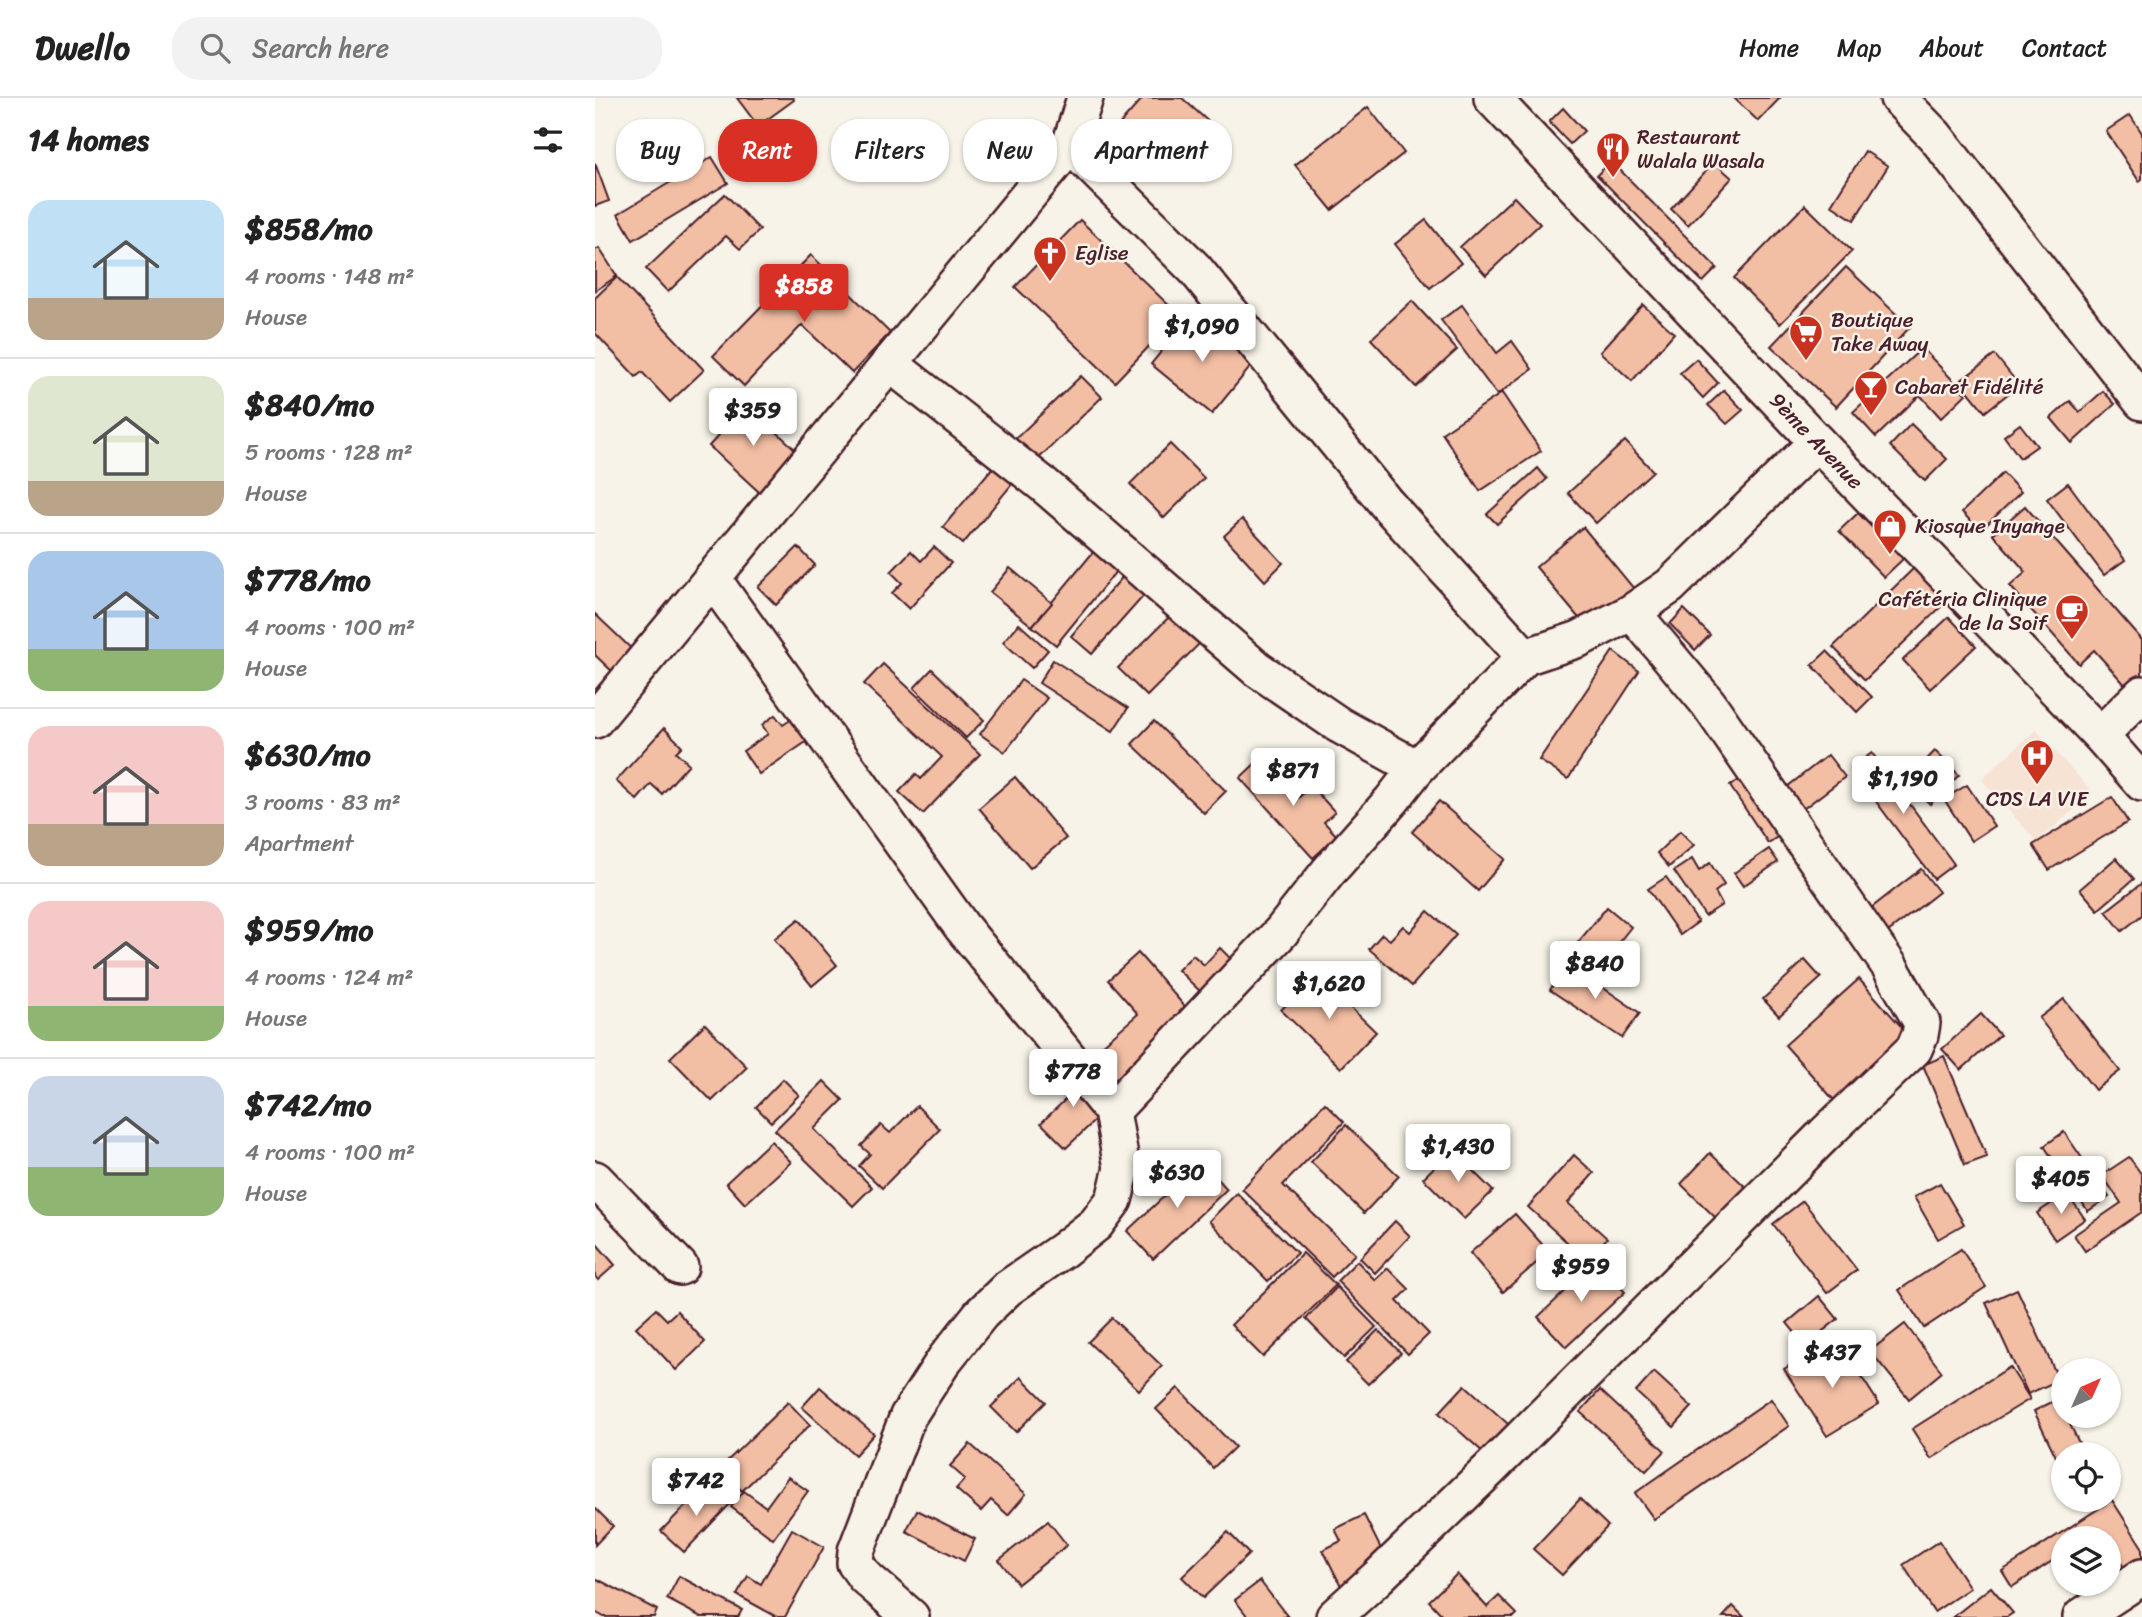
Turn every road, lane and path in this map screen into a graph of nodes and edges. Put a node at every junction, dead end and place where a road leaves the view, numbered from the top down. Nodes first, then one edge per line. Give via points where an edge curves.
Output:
1 (1085, 98) edge
2 (1492, 98) edge
3 (1898, 98) edge
4 (1070, 145) junction
5 (889, 363) junction
6 (2142, 402) edge
7 (1817, 442) junction
8 (712, 578) junction
9 (1632, 612) junction
10 (1525, 657) junction
11 (2142, 694) edge
12 (595, 720) edge
13 (2100, 734) junction
14 (1417, 768) junction
15 (2142, 783) edge
16 (1112, 1111) junction
17 (595, 1179) edge
18 (680, 1267) dead end
19 (2142, 1577) edge
20 (2092, 1614) edge
21 (911, 1617) edge
22 (1334, 1617) edge

1 - 4 street
2 - 7 street, 9ème Avenue
3 - 6 street via 1935,136
4 - 5 street
4 - 10 street via 1195,269 1386,503
5 - 8 street
5 - 14 street via 1044,485 1257,669 1339,725
7 - 9 street via 1670,586
7 - 13 street, 9ème Avenue
8 - 12 street
8 - 16 street via 962,927
9 - 10 street via 1579,639
9 - 22 street via 1707,703 1891,967 1922,1023 1920,1035 1914,1049
10 - 14 street
11 - 13 street
13 - 15 street, 9ème Avenue
14 - 16 street via 1281,932
16 - 21 street via 1122,1168 1114,1200 1096,1224 981,1314 908,1416 855,1563
17 - 18 street
19 - 20 street

